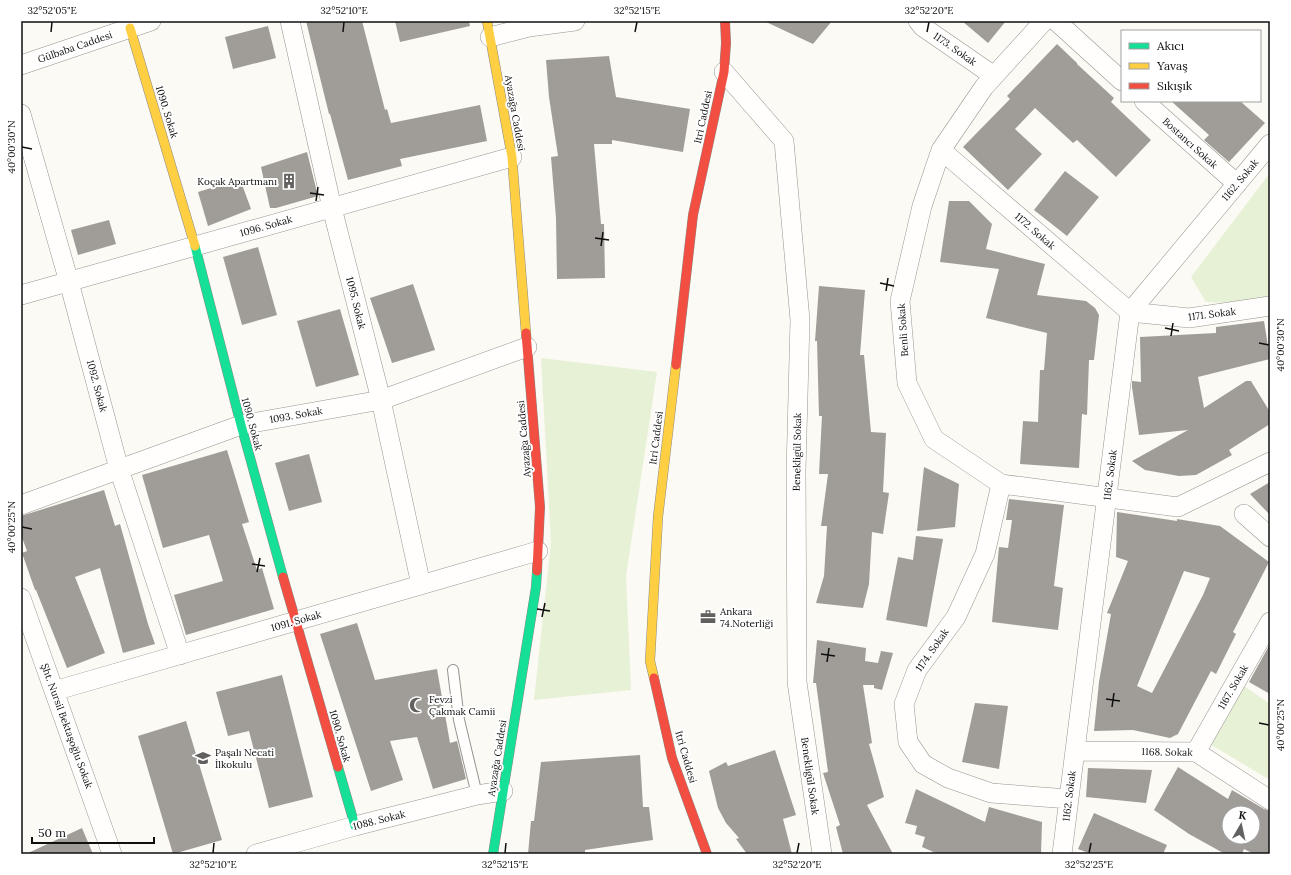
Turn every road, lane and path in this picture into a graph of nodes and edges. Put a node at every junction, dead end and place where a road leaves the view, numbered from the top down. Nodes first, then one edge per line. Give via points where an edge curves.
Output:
1 (151, 21) edge
2 (290, 21) edge
3 (575, 21) edge
4 (725, 21) edge
5 (918, 21) edge
6 (1044, 21) edge
7 (1056, 21) edge
8 (130, 28) junction
9 (488, 29) edge
10 (21, 65) edge
11 (724, 72) junction
12 (994, 76) junction
13 (1121, 80) edge
14 (1145, 102) edge
15 (21, 114) edge
16 (1270, 144) edge
17 (941, 150) junction
18 (512, 157) junction
19 (1237, 184) junction
20 (332, 208) junction
21 (195, 246) junction
22 (69, 282) junction
23 (21, 295) edge
24 (1270, 306) edge
25 (1130, 312) junction
26 (527, 347) junction
27 (381, 400) junction
28 (241, 425) junction
29 (1270, 462) edge
30 (119, 469) junction
31 (1001, 484) junction
32 (1107, 498) junction
33 (21, 505) edge
34 (1244, 514) dead end
35 (1270, 537) edge
36 (538, 551) junction
37 (421, 585) junction
38 (21, 598) edge
39 (295, 622) junction
40 (1270, 622) edge
41 (180, 655) junction
42 (453, 670) dead end
43 (54, 691) junction
44 (1075, 751) junction
45 (1196, 752) junction
46 (503, 791) junction
47 (477, 795) junction
48 (1069, 799) junction
49 (1270, 800) edge
50 (355, 826) junction
51 (112, 854) edge
52 (256, 854) edge
53 (493, 854) edge
54 (707, 854) edge
55 (822, 854) edge
56 (1062, 854) edge

1 - 8 street, Gülbaba Caddesi
2 - 20 street, 1095. Sokak
3 - 9 street
4 - 11 street, Itri Caddesi
5 - 12 street, 1173. Sokak
6 - 12 street, Benli Sokak
7 - 13 street
8 - 10 street, Gülbaba Caddesi
8 - 21 street, 1090. Sokak
9 - 18 street, Ayazağa Caddesi
11 - 54 street, Itri Caddesi via 693,215 658,517 650,661 672,758
11 - 55 street, Benekligül Sokak via 784,141 800,320 796,470 797,682
12 - 17 street, Benli Sokak
14 - 19 street, Bostancı Sokak
15 - 22 street, 1092. Sokak
16 - 19 street, 1162. Sokak
17 - 25 street, 1172. Sokak
17 - 31 street, Benli Sokak via 922,206 900,301 907,383 934,439
18 - 20 street, 1096. Sokak
18 - 26 street, Ayazağa Caddesi
19 - 25 street, 1162. Sokak
20 - 21 street, 1096. Sokak
20 - 27 street, 1095. Sokak
21 - 22 street, 1096. Sokak
21 - 28 street, 1090. Sokak
22 - 23 street, 1096. Sokak
22 - 30 street, 1092. Sokak
24 - 25 street, 1171. Sokak via 1189,318
25 - 32 street, 1162. Sokak
26 - 27 street, 1093. Sokak
26 - 36 street, Ayazağa Caddesi via 540,507
27 - 28 street, 1093. Sokak
27 - 37 street, 1095. Sokak
28 - 30 street, 1093. Sokak
28 - 39 street, 1090. Sokak
29 - 32 street, Benli Sokak via 1178,507
30 - 33 street, 1093. Sokak
30 - 41 street, 1092. Sokak
31 - 32 street, Benli Sokak
31 - 48 street, 1174. Sokak via 985,554 956,617 917,670 904,704 908,742 923,764 948,778 991,793
32 - 44 street, 1162. Sokak
34 - 35 street
36 - 37 street, 1091. Sokak
36 - 46 street, Ayazağa Caddesi via 536,587
37 - 39 street, 1091. Sokak
38 - 43 street, Şht. Nursil Bektaşoğlu Sokak
39 - 41 street, 1091. Sokak
39 - 50 street, 1090. Sokak
40 - 45 street, 1167. Sokak
41 - 43 street, 1091. Sokak
42 - 47 lane via 459,720
43 - 51 street, Şht. Nursil Bektaşoğlu Sokak
44 - 45 street, 1168. Sokak
44 - 48 street, 1162. Sokak
45 - 49 street, 1168. Sokak
46 - 47 street, 1088. Sokak
46 - 53 street, Ayazağa Caddesi
47 - 50 street, 1088. Sokak
48 - 56 street, 1162. Sokak
50 - 52 street, 1088. Sokak

